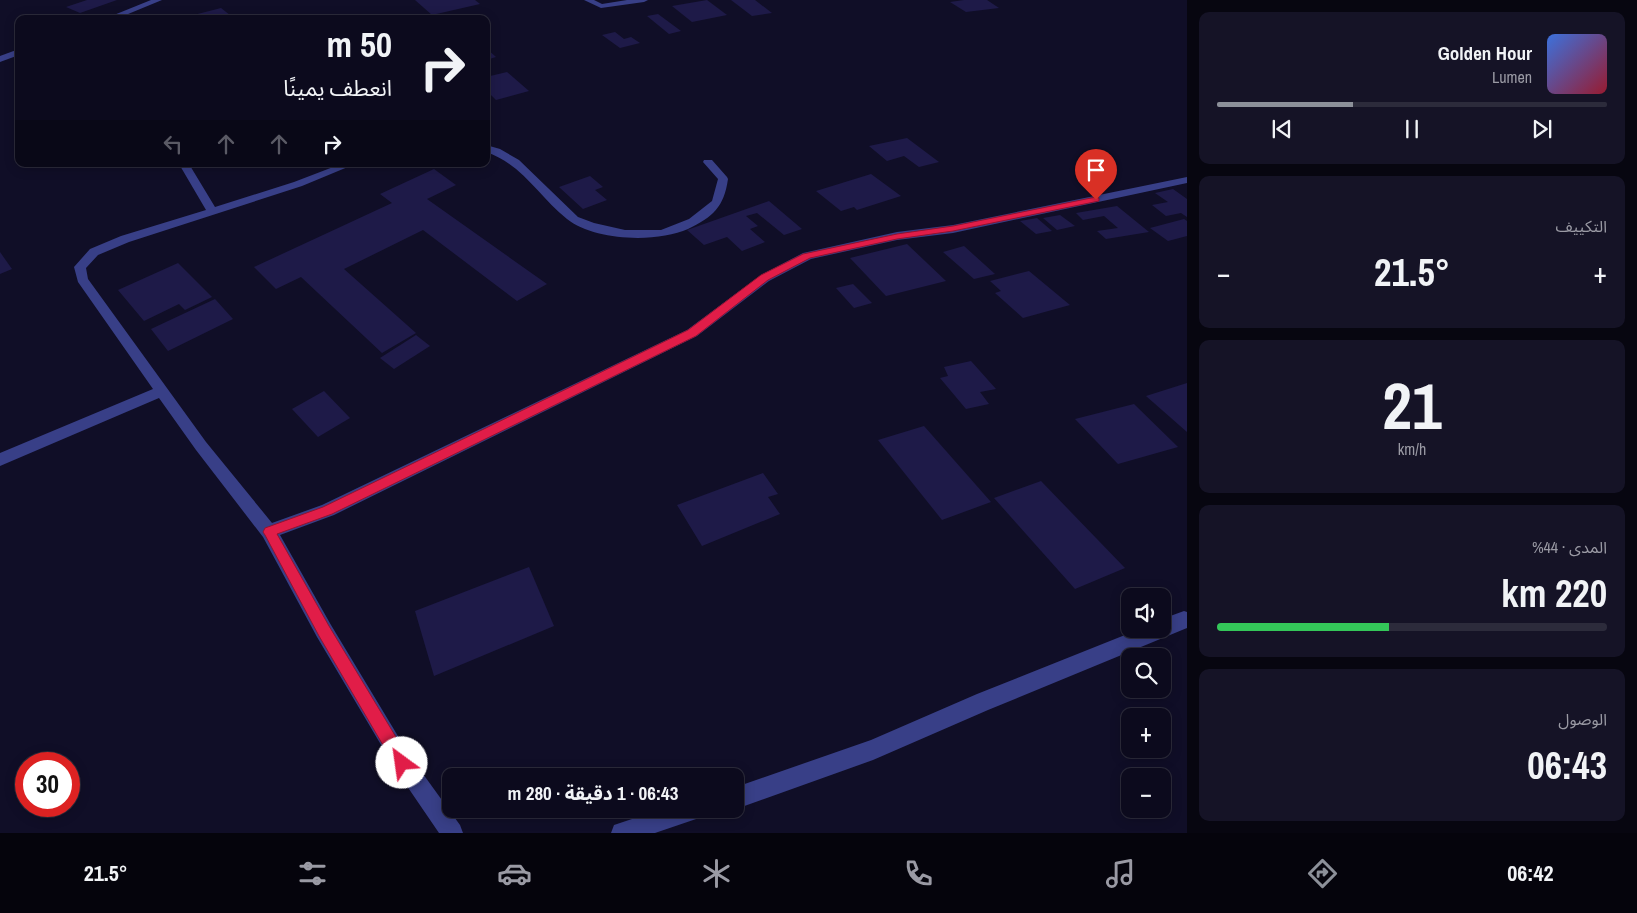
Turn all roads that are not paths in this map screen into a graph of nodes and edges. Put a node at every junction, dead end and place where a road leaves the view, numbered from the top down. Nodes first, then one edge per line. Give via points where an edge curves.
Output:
1 (158, 0) edge
2 (588, 0) edge
3 (644, 0) edge
4 (119, 15) edge
5 (15, 53) edge
6 (0, 59) edge
7 (490, 149) edge
8 (708, 162) dead end
9 (186, 167) edge
10 (342, 167) edge
11 (1187, 180) edge
12 (212, 211) junction
13 (162, 392) junction
14 (0, 460) edge
15 (269, 532) junction
16 (1184, 620) dead end
17 (1171, 625) edge
18 (1138, 638) edge
19 (744, 795) edge
20 (667, 818) edge
21 (452, 833) edge
22 (622, 833) edge

1 - 4 street
2 - 3 street via 601,6
5 - 6 street
7 - 8 street via 532,176 572,218 602,230 638,234 658,235 687,227 718,200 723,178
9 - 12 street
10 - 12 street
11 - 15 street via 807,256 765,278 692,333 328,510
12 - 13 street via 94,252 80,267 82,279
13 - 14 street
13 - 15 street
15 - 21 street via 402,763
16 - 17 street
18 - 19 street via 873,750
20 - 22 street

